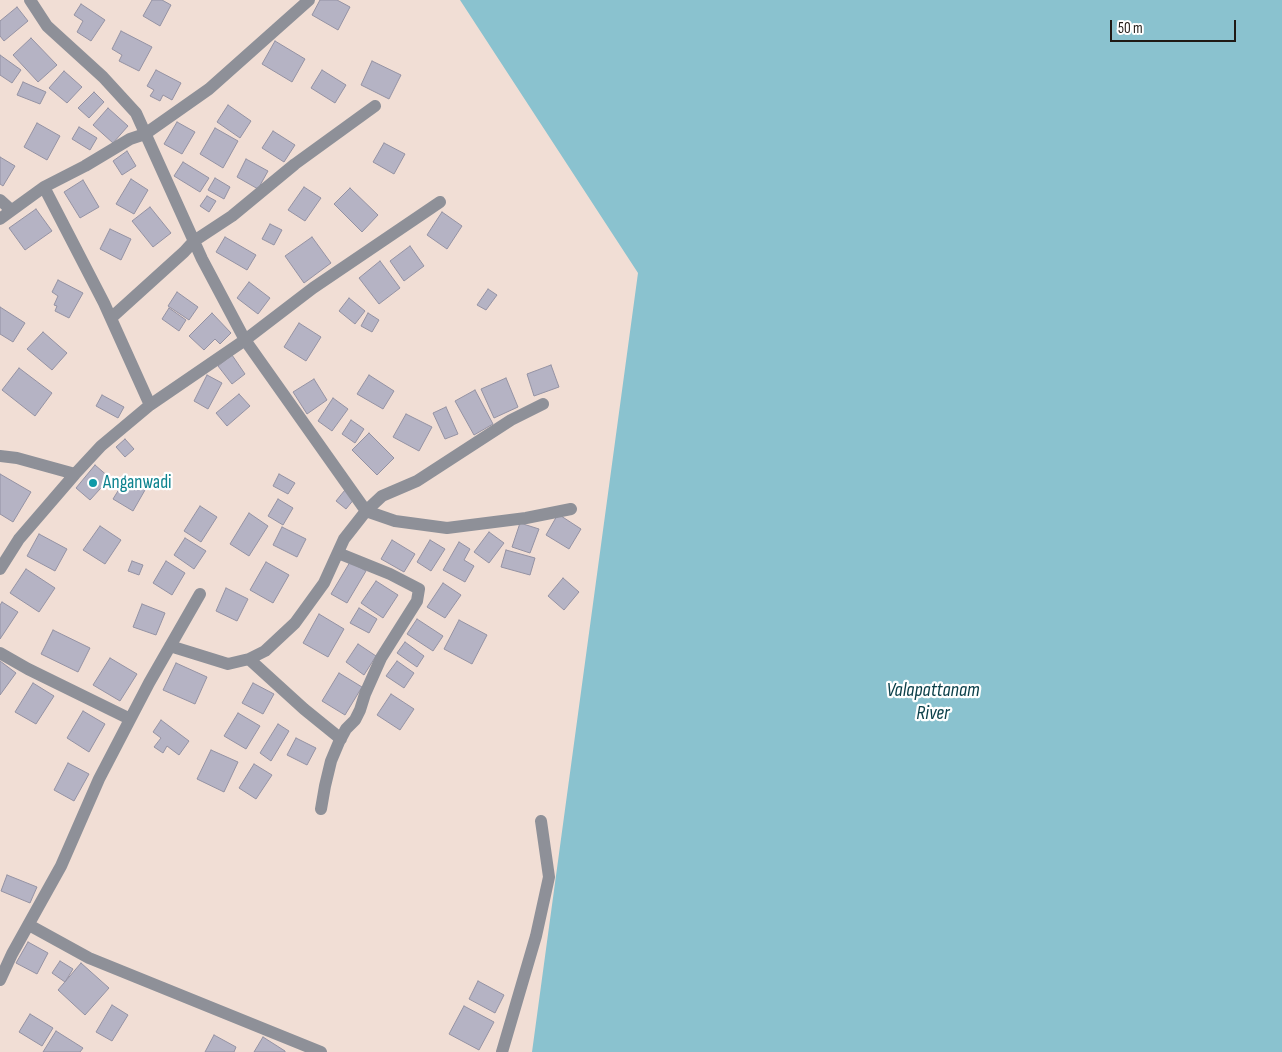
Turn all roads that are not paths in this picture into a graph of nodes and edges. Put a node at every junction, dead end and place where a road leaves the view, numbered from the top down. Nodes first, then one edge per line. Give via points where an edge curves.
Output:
1 (30, 0) edge
2 (309, 0) edge
3 (375, 106) dead end
4 (145, 134) junction
5 (44, 187) junction
6 (0, 200) edge
7 (440, 202) dead end
8 (11, 210) junction
9 (0, 219) edge
10 (194, 241) junction
11 (111, 318) junction
12 (245, 340) junction
13 (543, 404) dead end
14 (150, 405) junction
15 (0, 456) edge
16 (75, 474) junction
17 (571, 509) dead end
18 (366, 511) junction
19 (338, 553) junction
20 (0, 569) edge
21 (200, 594) dead end
22 (170, 646) junction
23 (0, 653) edge
24 (249, 659) junction
25 (130, 719) junction
26 (341, 739) junction
27 (321, 809) dead end
28 (541, 821) dead end
29 (29, 925) junction
30 (0, 980) edge
31 (321, 1052) edge
32 (502, 1052) edge

1 - 4 street via 47,26 103,77 136,113
2 - 4 street via 209,89
3 - 10 street via 295,164 232,216
4 - 5 street via 130,139
4 - 10 street
5 - 8 street
5 - 11 street
6 - 8 street
7 - 12 street via 313,288
8 - 9 street
10 - 11 street
10 - 12 street
11 - 14 street
12 - 14 street
12 - 18 street
13 - 18 street via 504,424 416,481 382,496
14 - 16 street via 101,446
15 - 16 street
16 - 20 street via 19,539
17 - 18 street via 447,528 395,521
18 - 19 street via 344,539
19 - 24 street via 324,582 295,623 265,651
19 - 26 street via 419,589 417,601 381,658 360,710
21 - 22 street
22 - 24 street via 228,664
22 - 25 street
23 - 25 street
24 - 26 street
25 - 29 street via 99,779 62,866
26 - 27 street via 331,761
28 - 32 street via 549,877 536,936
29 - 30 street
29 - 31 street via 89,958

